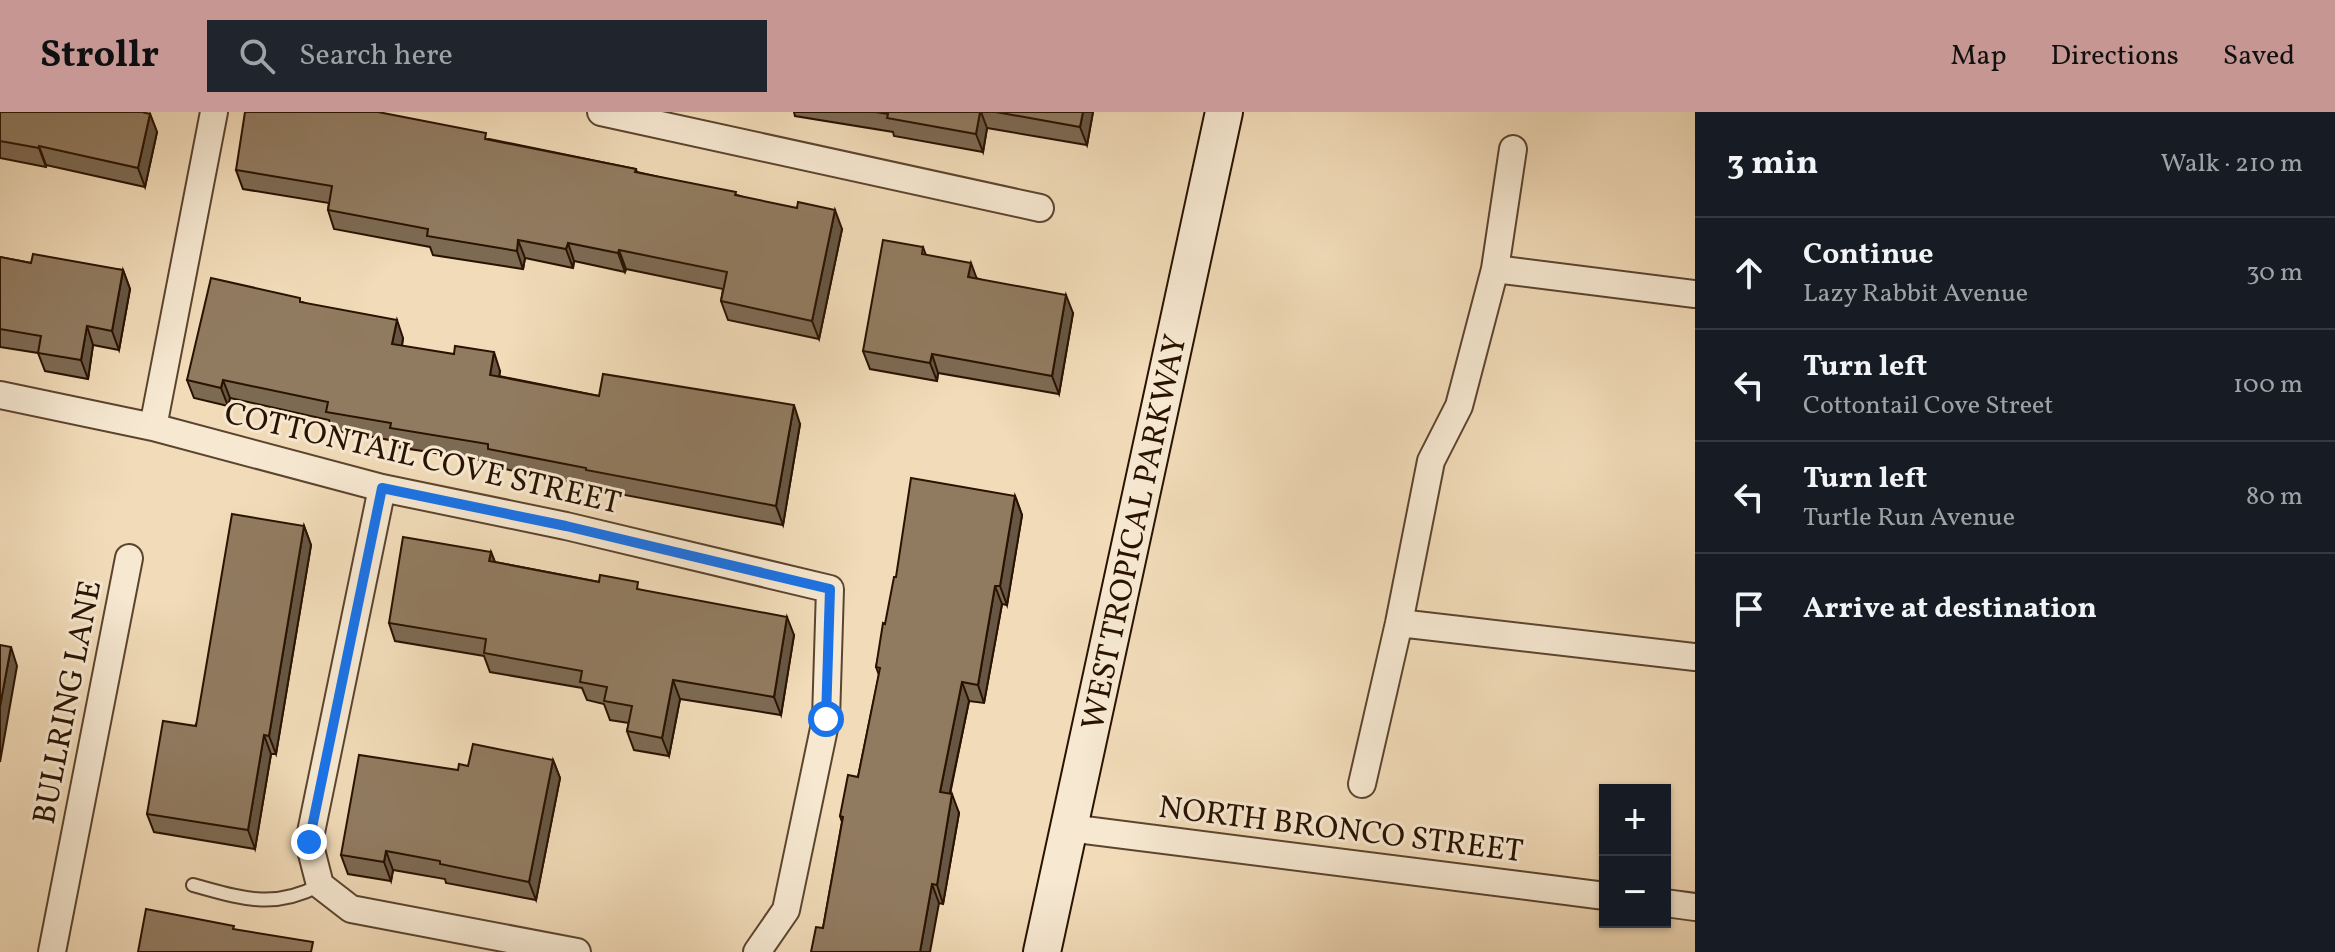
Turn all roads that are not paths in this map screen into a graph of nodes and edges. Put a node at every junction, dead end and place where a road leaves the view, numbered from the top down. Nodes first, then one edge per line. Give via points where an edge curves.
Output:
1 (214, 112) edge
2 (601, 112) edge
3 (1224, 112) edge
4 (1513, 149) dead end
5 (1040, 208) dead end
6 (1495, 269) junction
7 (1695, 294) edge
8 (0, 395) edge
9 (153, 427) junction
10 (382, 488) junction
11 (129, 558) dead end
12 (1399, 623) junction
13 (1695, 657) edge
14 (1362, 784) dead end
15 (1069, 828) junction
16 (193, 885) dead end
17 (320, 885) junction
18 (1599, 895) edge
19 (1671, 904) edge
20 (1695, 907) edge
21 (52, 952) edge
22 (577, 952) edge
23 (757, 952) edge
24 (1042, 952) edge

1 - 9 street
2 - 5 street
3 - 15 main road, WEST TROPICAL PARKWAY
4 - 6 street
6 - 7 street
6 - 12 street via 1459,406 1431,461
8 - 9 street, COTTONTAIL COVE STREET
9 - 10 street, COTTONTAIL COVE STREET
10 - 17 street via 309,842
10 - 23 street, COTTONTAIL COVE STREET via 830,589 826,719 786,910
11 - 21 street, BULLRING LANE
12 - 13 street
12 - 14 street
15 - 18 street, NORTH BRONCO STREET
15 - 24 main road, WEST TROPICAL PARKWAY
16 - 17 lane via 266,901
17 - 22 street via 351,909
19 - 20 street

